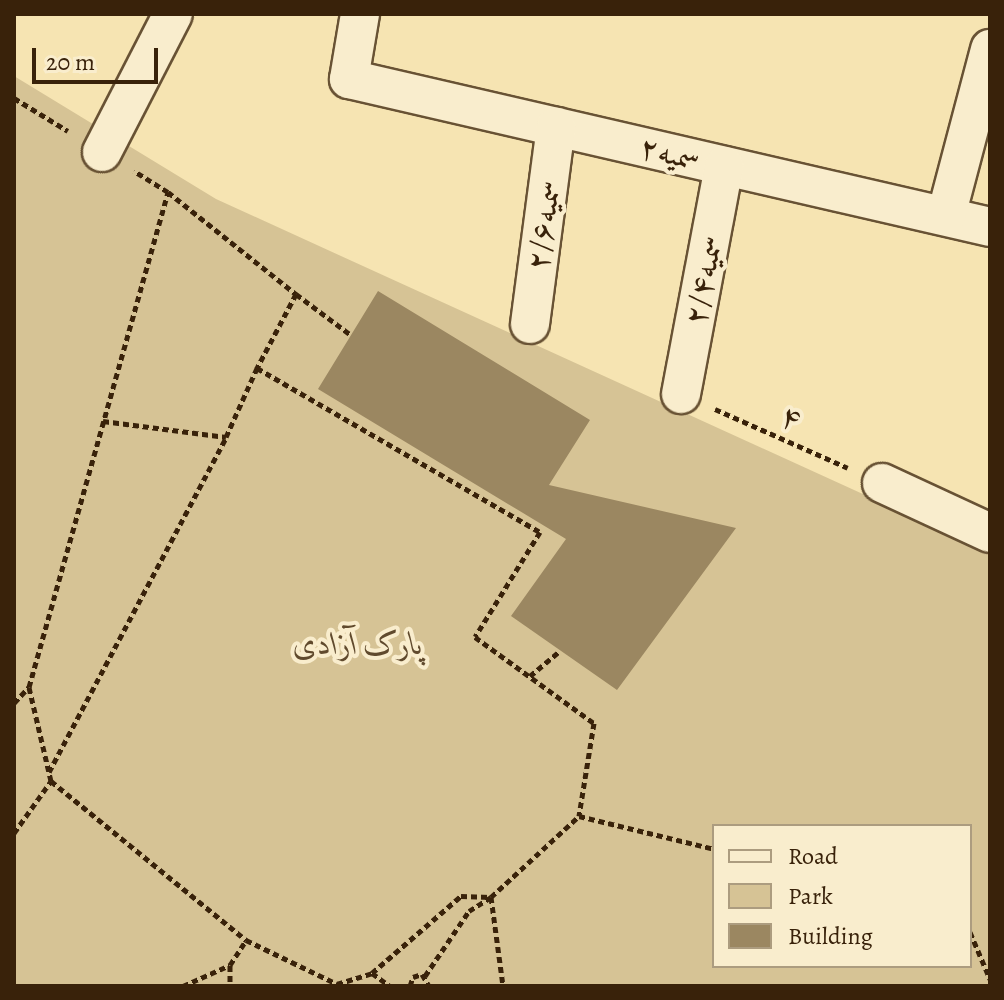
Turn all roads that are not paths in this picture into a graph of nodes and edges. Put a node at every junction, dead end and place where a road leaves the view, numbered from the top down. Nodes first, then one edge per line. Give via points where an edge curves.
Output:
1 (360, 14) edge
2 (165, 28) edge
3 (990, 49) edge
4 (556, 127) junction
5 (102, 152) road end
6 (724, 166) junction
7 (946, 216) junction
8 (990, 227) edge
9 (530, 324) dead end
10 (681, 394) road end
11 (882, 483) road end
12 (990, 533) edge

1 - 4 street, ۲سمیه via 349,79
2 - 5 street
3 - 7 street
4 - 6 street, ۲سمیه
4 - 9 street, سمیه۲/۶
6 - 7 street, ۲سمیه
6 - 10 street, سمیه۲/۴
7 - 8 street, ۲سمیه
11 - 12 street

